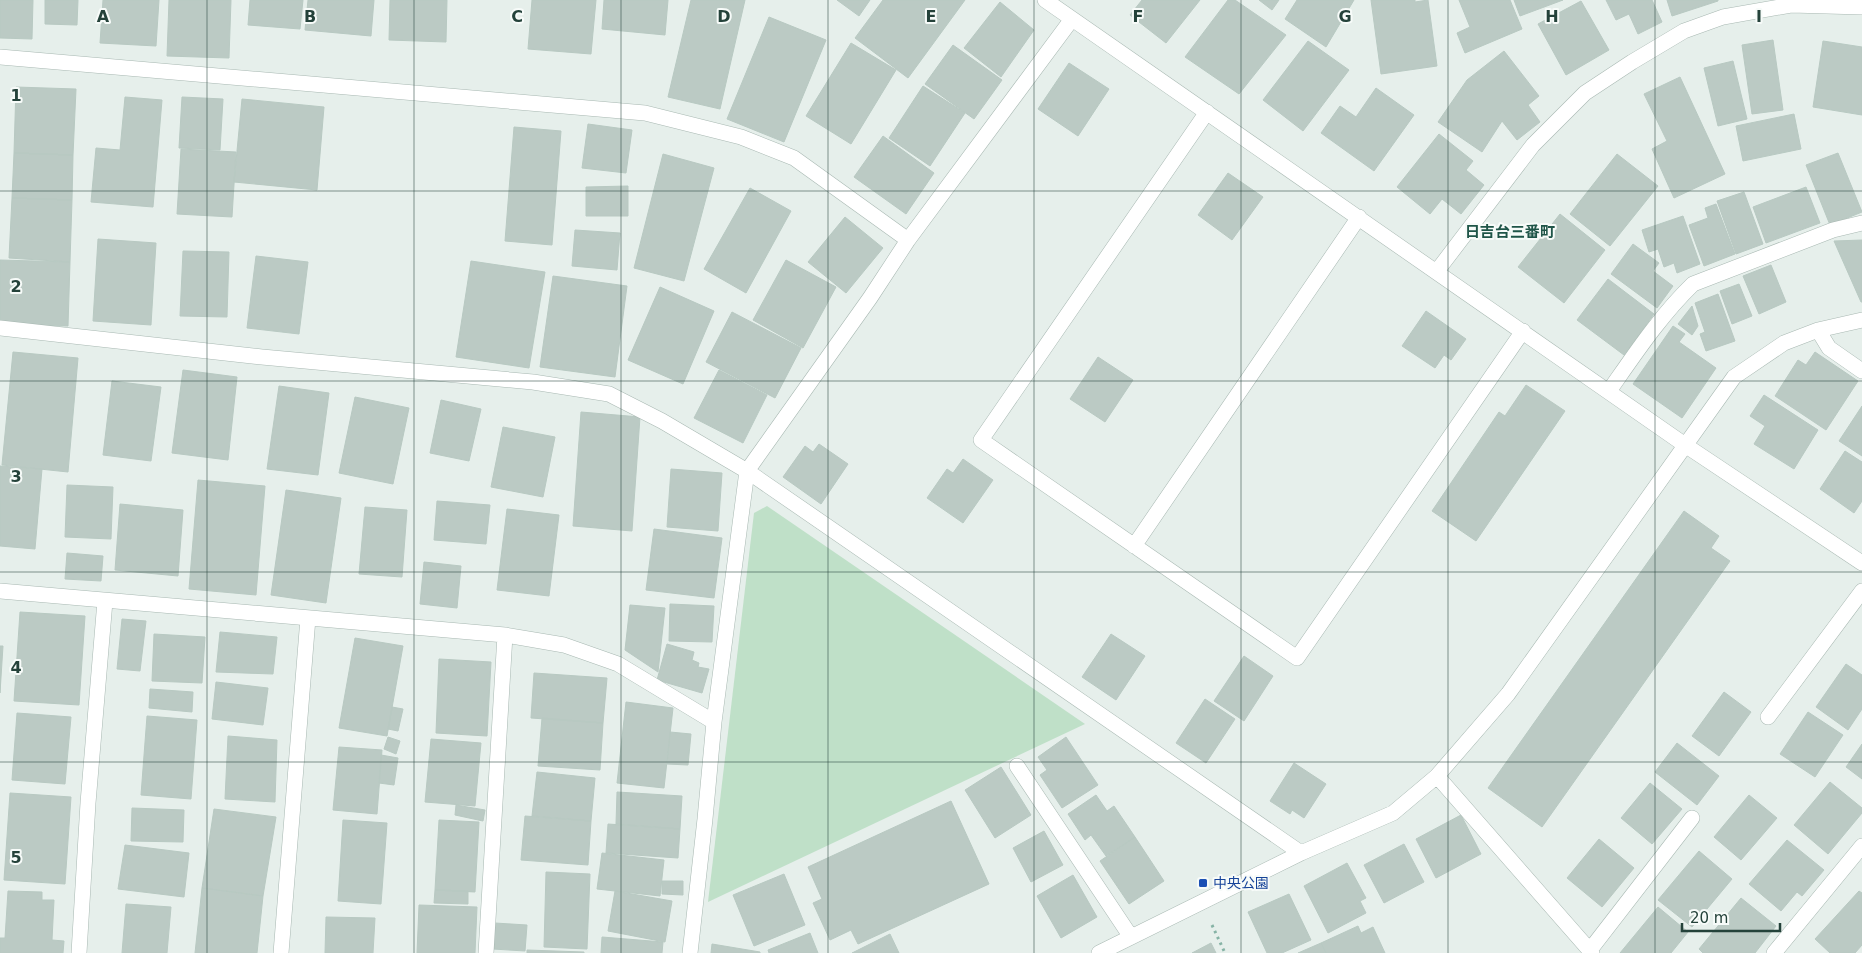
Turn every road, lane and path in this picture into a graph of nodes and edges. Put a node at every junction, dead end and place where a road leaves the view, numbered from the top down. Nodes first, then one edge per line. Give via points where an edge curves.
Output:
1 (1045, 0) edge
2 (1792, 2) edge
3 (1862, 7) edge
4 (1072, 19) junction
5 (0, 57) edge
6 (1207, 112) junction
7 (1359, 217) junction
8 (1862, 223) edge
9 (908, 240) junction
10 (1437, 271) junction
11 (1862, 320) edge
12 (0, 328) edge
13 (1818, 330) junction
14 (1523, 331) junction
15 (1862, 371) edge
16 (1609, 391) junction
17 (1685, 444) junction
18 (747, 472) junction
19 (1134, 546) junction
20 (1862, 563) edge
21 (0, 591) edge
22 (1862, 591) edge
23 (105, 601) junction
24 (308, 618) junction
25 (505, 635) junction
26 (1768, 717) dead end
27 (714, 722) junction
28 (1017, 766) dead end
29 (1438, 776) junction
30 (1692, 818) dead end
31 (1862, 846) edge
32 (1301, 853) junction
33 (1202, 902) junction
34 (1131, 937) junction
35 (1591, 952) edge
36 (79, 953) edge
37 (281, 953) edge
38 (486, 953) edge
39 (690, 953) edge
40 (1099, 953) edge
41 (1225, 953) edge
42 (1774, 953) edge

1 - 4 street
2 - 3 street
2 - 10 street via 1684,31 1585,93 1533,145
4 - 6 street
4 - 9 street
5 - 9 street via 645,113 741,137 794,158
6 - 7 street
6 - 19 street via 981,440
7 - 10 street
7 - 19 street
8 - 16 street via 1832,230 1693,284 1654,328
9 - 18 street
10 - 14 street
11 - 13 street
12 - 18 street via 271,358 533,382 609,394 662,421
13 - 15 street via 1829,348
13 - 17 street via 1784,343 1734,377
14 - 16 street
14 - 19 street via 1297,658
16 - 17 street
17 - 20 street
17 - 29 street via 1508,694
18 - 27 street
18 - 32 street
21 - 23 street
22 - 26 street
23 - 24 street
23 - 36 street
24 - 25 street
24 - 37 street
25 - 27 street via 564,645 618,664
25 - 38 street
27 - 39 street
28 - 34 street
29 - 32 street via 1393,813
29 - 35 street
30 - 35 street
31 - 42 street
32 - 33 street
33 - 34 street
33 - 41 path
34 - 40 street

